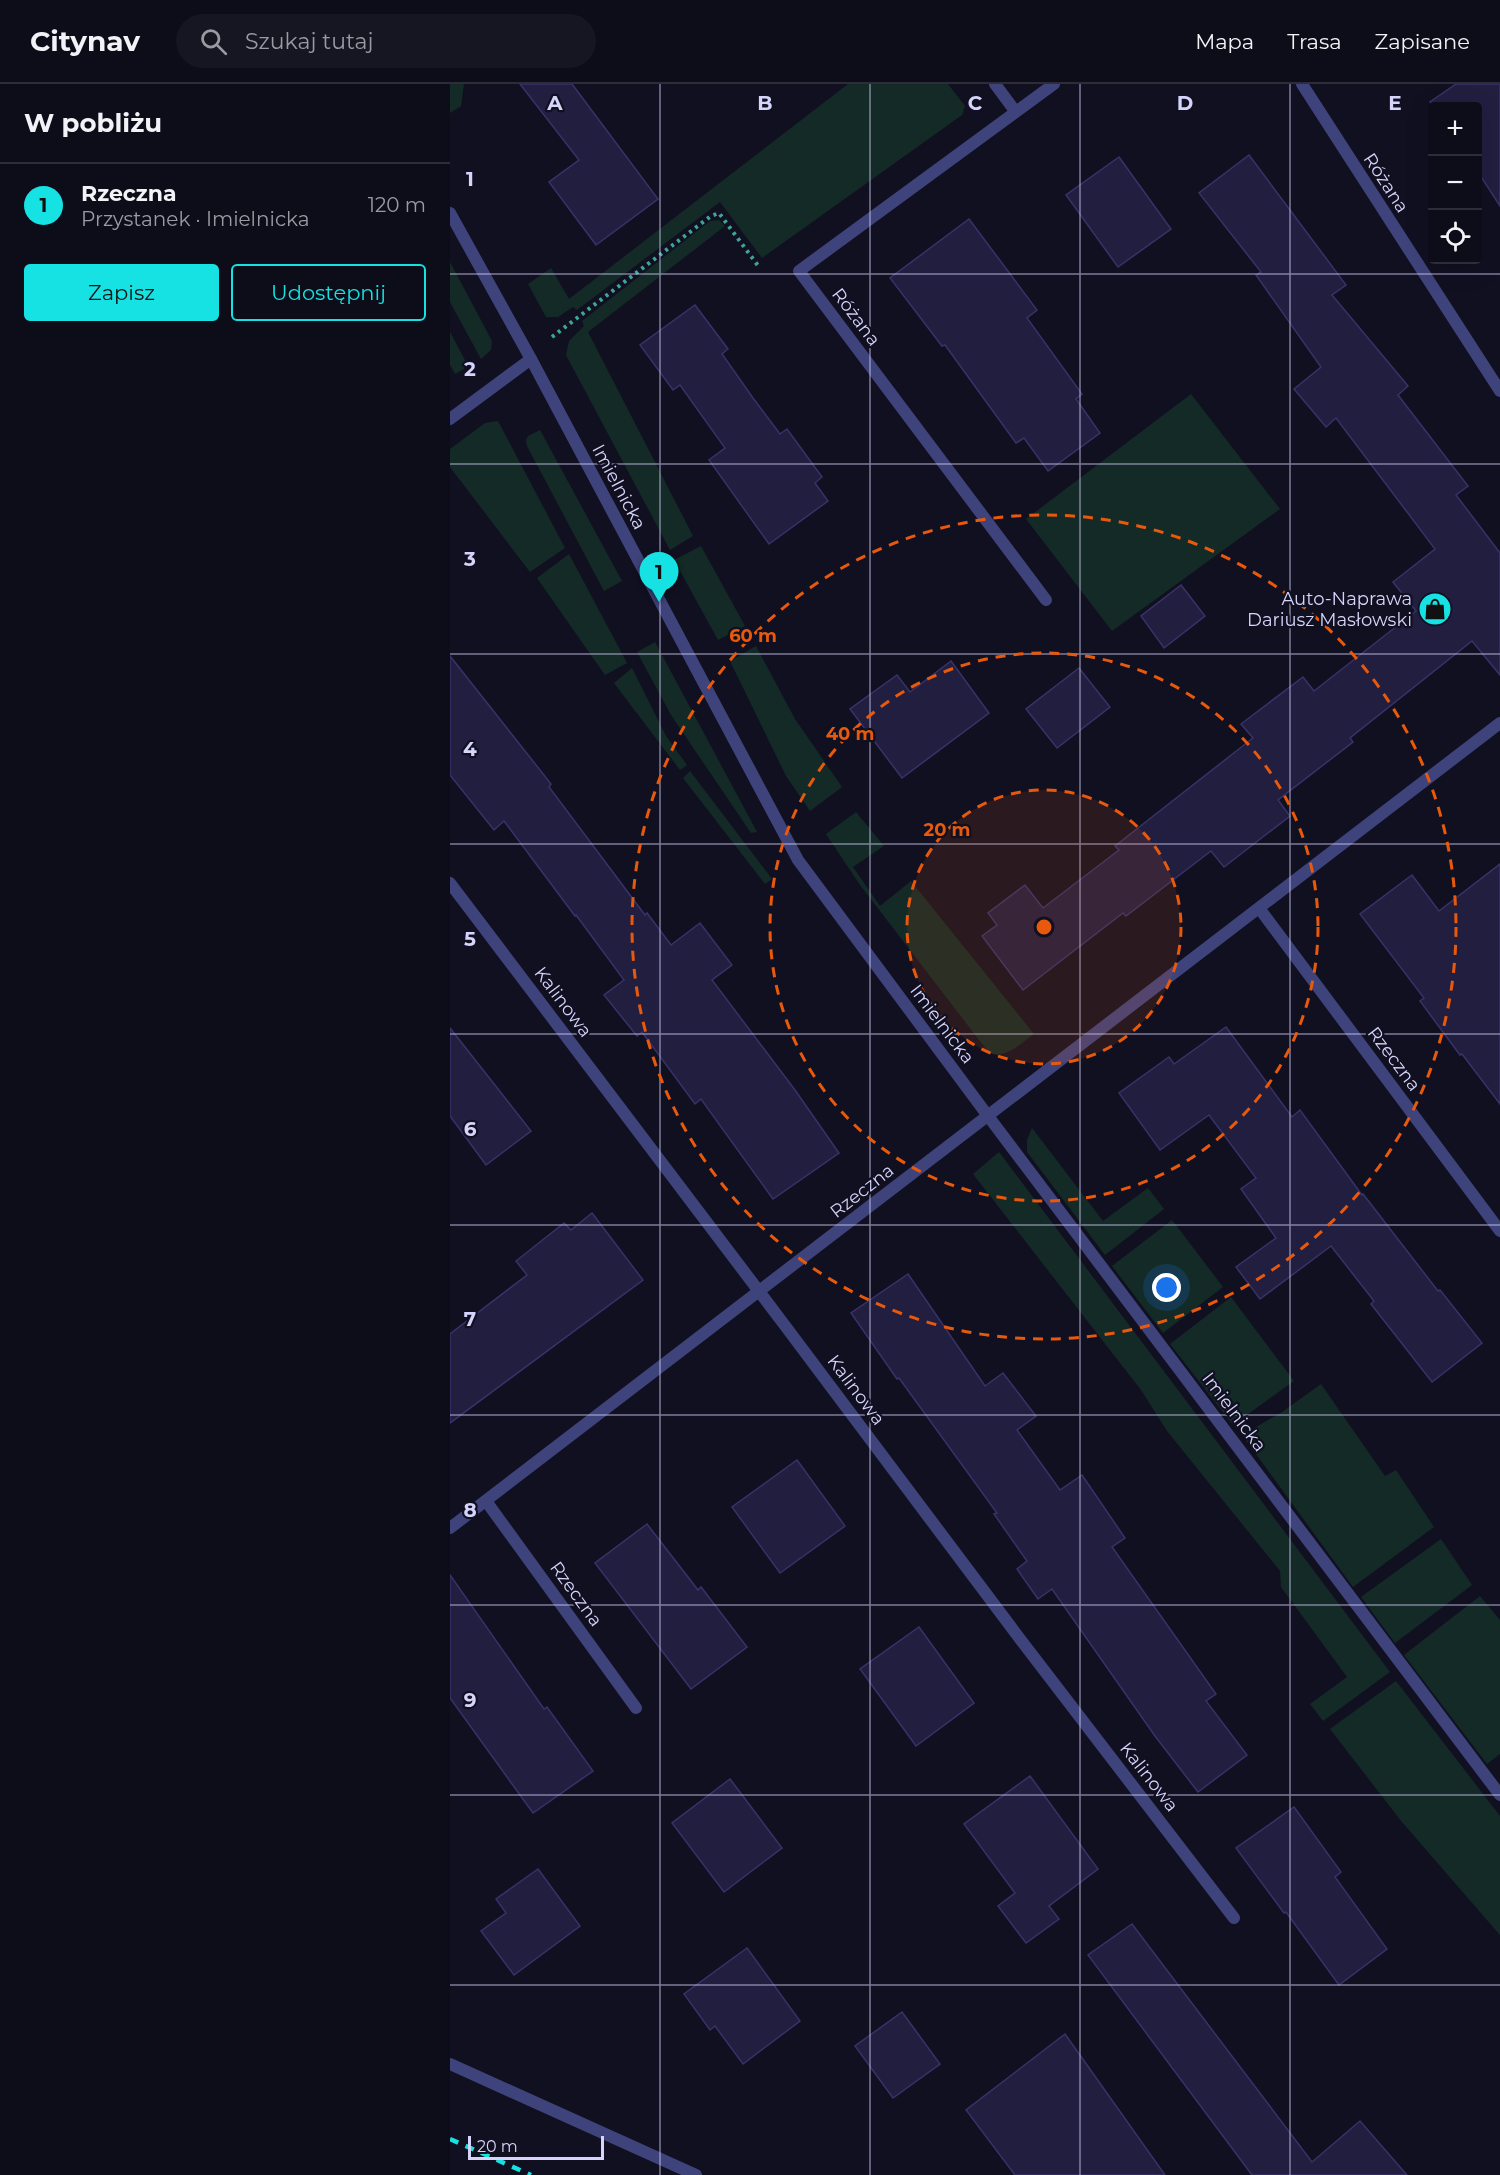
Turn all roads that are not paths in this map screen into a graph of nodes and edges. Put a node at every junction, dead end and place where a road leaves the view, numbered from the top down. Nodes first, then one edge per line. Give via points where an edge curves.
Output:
1 (995, 84) edge
2 (1054, 84) edge
3 (1302, 84) edge
4 (1015, 111) junction
5 (450, 213) edge
6 (531, 359) junction
7 (1500, 391) edge
8 (450, 419) edge
9 (1046, 600) dead end
10 (1500, 723) edge
11 (450, 883) edge
12 (1259, 908) junction
13 (988, 1116) junction
14 (1500, 1231) edge
15 (759, 1292) junction
16 (486, 1501) junction
17 (450, 1528) edge
18 (636, 1707) dead end
19 (1500, 1795) edge
20 (1234, 1918) dead end
21 (450, 2064) edge
22 (696, 2175) edge

1 - 4 street
2 - 4 street, Różana
3 - 7 street, Różana
4 - 9 street, Różana via 799,271
5 - 6 street, Imielnicka
6 - 8 street
6 - 13 street, Imielnicka via 798,860
10 - 12 street, Rzeczna
11 - 15 street, Kalinowa
12 - 13 street, Rzeczna
12 - 14 street, Rzeczna
13 - 15 street, Rzeczna
13 - 19 street, Imielnicka
15 - 16 street, Rzeczna
15 - 20 street, Kalinowa
16 - 17 street, Rzeczna
16 - 18 street, Rzeczna
21 - 22 street

